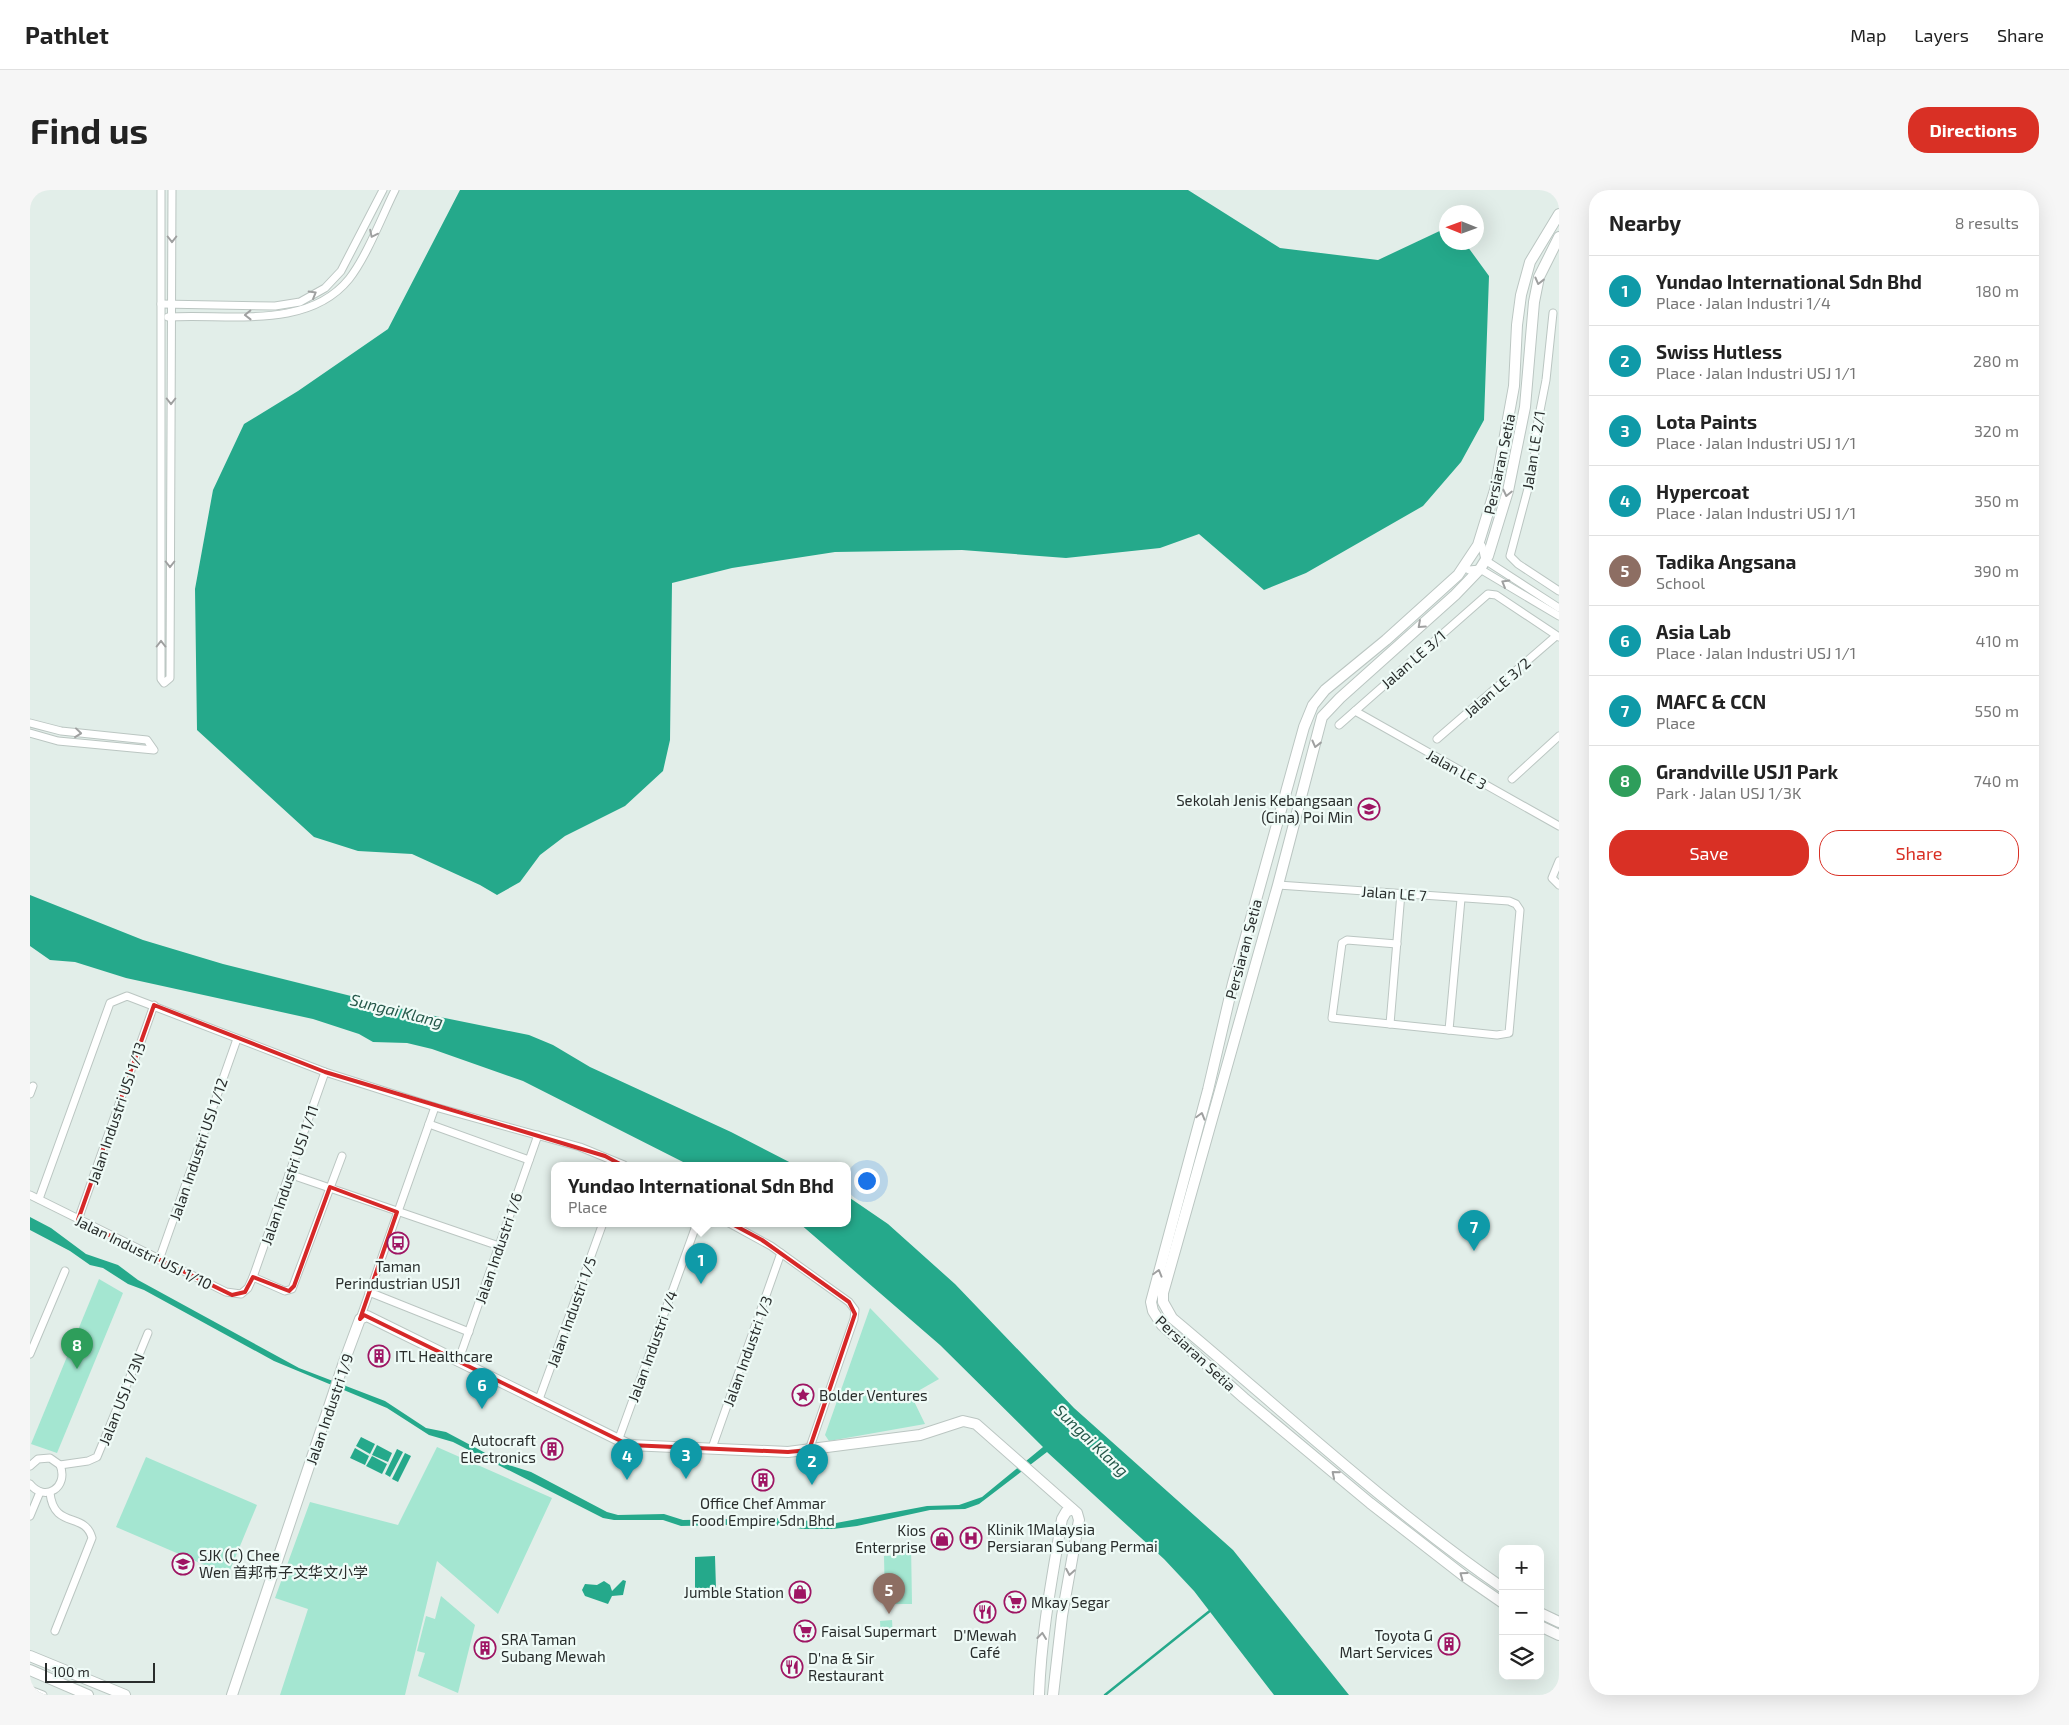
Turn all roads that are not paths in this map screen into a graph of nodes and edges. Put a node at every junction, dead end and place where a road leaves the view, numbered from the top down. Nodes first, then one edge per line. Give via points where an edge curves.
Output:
1 (161, 190) edge
2 (172, 190) edge
3 (383, 190) edge
4 (395, 190) edge
5 (1559, 214) edge
6 (1559, 237) edge
7 (162, 304) junction
8 (172, 304) junction
9 (1553, 312) dead end
10 (171, 317) junction
11 (161, 318) junction
12 (1551, 335) junction
13 (1559, 335) edge
14 (1478, 545) junction
15 (1483, 564) junction
16 (1464, 567) junction
17 (1559, 590) edge
18 (1559, 608) edge
19 (1559, 616) edge
20 (1558, 636) edge
21 (1355, 711) junction
22 (30, 723) edge
23 (1339, 725) dead end
24 (30, 733) edge
25 (1559, 736) edge
26 (1437, 739) dead end
27 (1512, 779) dead end
28 (1559, 826) edge
29 (1559, 861) edge
30 (1261, 882) junction
31 (1559, 885) edge
32 (1278, 886) junction
33 (1401, 893) junction
34 (1461, 899) junction
35 (1397, 944) junction
36 (154, 1006) junction
37 (1390, 1024) junction
38 (1449, 1030) junction
39 (237, 1038) junction
40 (325, 1072) junction
41 (435, 1107) junction
42 (429, 1124) junction
43 (538, 1135) junction
44 (342, 1156) dead end
45 (529, 1160) junction
46 (617, 1162) edge
47 (289, 1174) junction
48 (330, 1187) junction
49 (30, 1194) edge
50 (39, 1199) junction
51 (397, 1212) junction
52 (78, 1220) junction
53 (602, 1227) edge
54 (696, 1227) edge
55 (736, 1227) edge
56 (499, 1246) junction
57 (781, 1253) junction
58 (159, 1260) junction
59 (65, 1271) dead end
60 (253, 1277) junction
61 (369, 1292) junction
62 (1164, 1305) junction
63 (1152, 1307) junction
64 (360, 1319) junction
65 (469, 1332) junction
66 (148, 1333) dead end
67 (30, 1354) edge
68 (458, 1362) junction
69 (538, 1402) junction
70 (618, 1441) junction
71 (712, 1448) junction
72 (809, 1450) junction
73 (60, 1465) junction
74 (30, 1466) edge
75 (30, 1484) edge
76 (40, 1492) junction
77 (50, 1493) junction
78 (1072, 1509) junction
79 (30, 1516) edge
80 (1499, 1585) edge
81 (1499, 1600) edge
82 (1544, 1615) edge
83 (1559, 1622) edge
84 (1544, 1628) edge
85 (55, 1631) dead end
86 (1559, 1634) edge
87 (30, 1656) edge
88 (30, 1670) edge
89 (30, 1690) edge
90 (1040, 1690) edge
91 (84, 1694) edge
92 (43, 1695) edge
93 (125, 1695) edge
94 (232, 1695) edge
95 (1035, 1695) edge
96 (1053, 1695) edge

1 - 7 street
2 -> 8 street
8 -> 3 street via 275,306 300,302 325,288 341,271
4 -> 10 street via 349,279 330,297 302,310 275,315
5 - 14 street, Persiaran Setia via 1530,262 1521,295 1514,386 1500,468
6 -> 15 street, Persiaran Setia via 1539,276 1526,407 1503,510
7 - 8 street
7 - 11 street
8 - 10 street
9 - 12 street, Jalan LE 2/1
10 - 11 street
10 -> 11 street via 170,678 164,683 161,678
12 - 13 street
12 - 17 street, Jalan LE 2/1 via 1536,430 1534,466 1510,556
14 - 15 street via 1484,549
14 - 16 street, Persiaran Setia
15 - 16 street via 1469,570
15 - 18 street
19 -> 15 street
15 -> 32 street, Persiaran Setia via 1455,595 1322,717
16 - 30 street, Persiaran Setia via 1421,609 1325,690 1313,705
20 - 21 street, Jalan LE 3/1 via 1496,595 1488,594
20 - 26 street, Jalan LE 3/2
21 - 23 street, Jalan LE 3/1
21 - 28 street, Jalan LE 3
22 -> 24 street via 62,731 147,740 154,750 58,741
25 - 27 street
29 - 31 street via 1552,878
30 - 32 street
63 -> 30 street, Persiaran Setia via 1152,1292
32 - 33 street, Jalan LE 7
32 - 62 street, Persiaran Setia via 1163,1293
33 - 34 street, Jalan LE 7
33 - 35 street
34 - 38 street
34 - 38 street, Jalan LE 7 via 1509,901 1520,910 1510,1033
35 - 37 street
35 - 37 street via 1347,940 1342,943 1331,1016
36 - 39 street
36 - 50 street via 127,996 110,1004
36 - 52 street, Jalan Industri USJ 1/13
37 - 38 street
39 - 40 street
39 - 58 street, Jalan Industri USJ 1/12
40 - 41 street
40 - 47 street, Jalan Industri USJ 1/11
41 - 42 street, Jalan Industri 1/9
41 - 43 street
42 - 45 street
42 - 51 street, Jalan Industri 1/9
43 - 45 street, Jalan Industri 1/6
43 - 46 street via 580,1146
44 - 48 street
45 - 56 street, Jalan Industri 1/6
47 - 48 street
47 - 60 street, Jalan Industri USJ 1/11
48 - 51 street
48 - 60 street via 292,1289 285,1291
49 - 50 street, Jalan Industri USJ 1/10
50 - 52 street, Jalan Industri USJ 1/10
51 - 56 street
51 - 61 street, Jalan Industri 1/9
52 - 58 street, Jalan Industri USJ 1/10
53 - 69 street, Jalan Industri 1/5
54 - 70 street, Jalan Industri 1/4
55 - 57 street
56 - 65 street, Jalan Industri 1/6
57 - 71 street, Jalan Industri 1/3
57 - 72 street via 849,1302 855,1310
58 - 60 street, Jalan Industri USJ 1/10 via 232,1295 245,1292
59 - 67 street
61 - 64 street, Jalan Industri 1/9
61 - 65 street
62 - 63 street
62 - 80 street, Persiaran Setia via 1172,1318 1406,1517
81 -> 63 street, Persiaran Setia via 1416,1540 1244,1398 1162,1326
64 - 68 street via 367,1316
64 - 94 street, Jalan Industri 1/9
65 - 68 street, Jalan Industri 1/6
66 - 73 street, Jalan USJ 1/3N via 97,1457
68 - 69 street
69 - 70 street
70 - 71 street via 629,1445
71 - 72 street
72 - 78 street via 920,1435 963,1421 976,1424
73 - 74 street via 44,1457
73 - 77 street via 63,1472 60,1485
75 - 76 street
76 - 77 street
76 - 79 street
77 - 85 street via 57,1513 86,1526 92,1538
90 -> 78 street via 1045,1612 1062,1519
78 -> 96 street via 1079,1520 1062,1616
82 - 83 street
84 - 86 street
87 - 93 street
88 - 91 street
89 - 92 street
90 - 95 street

